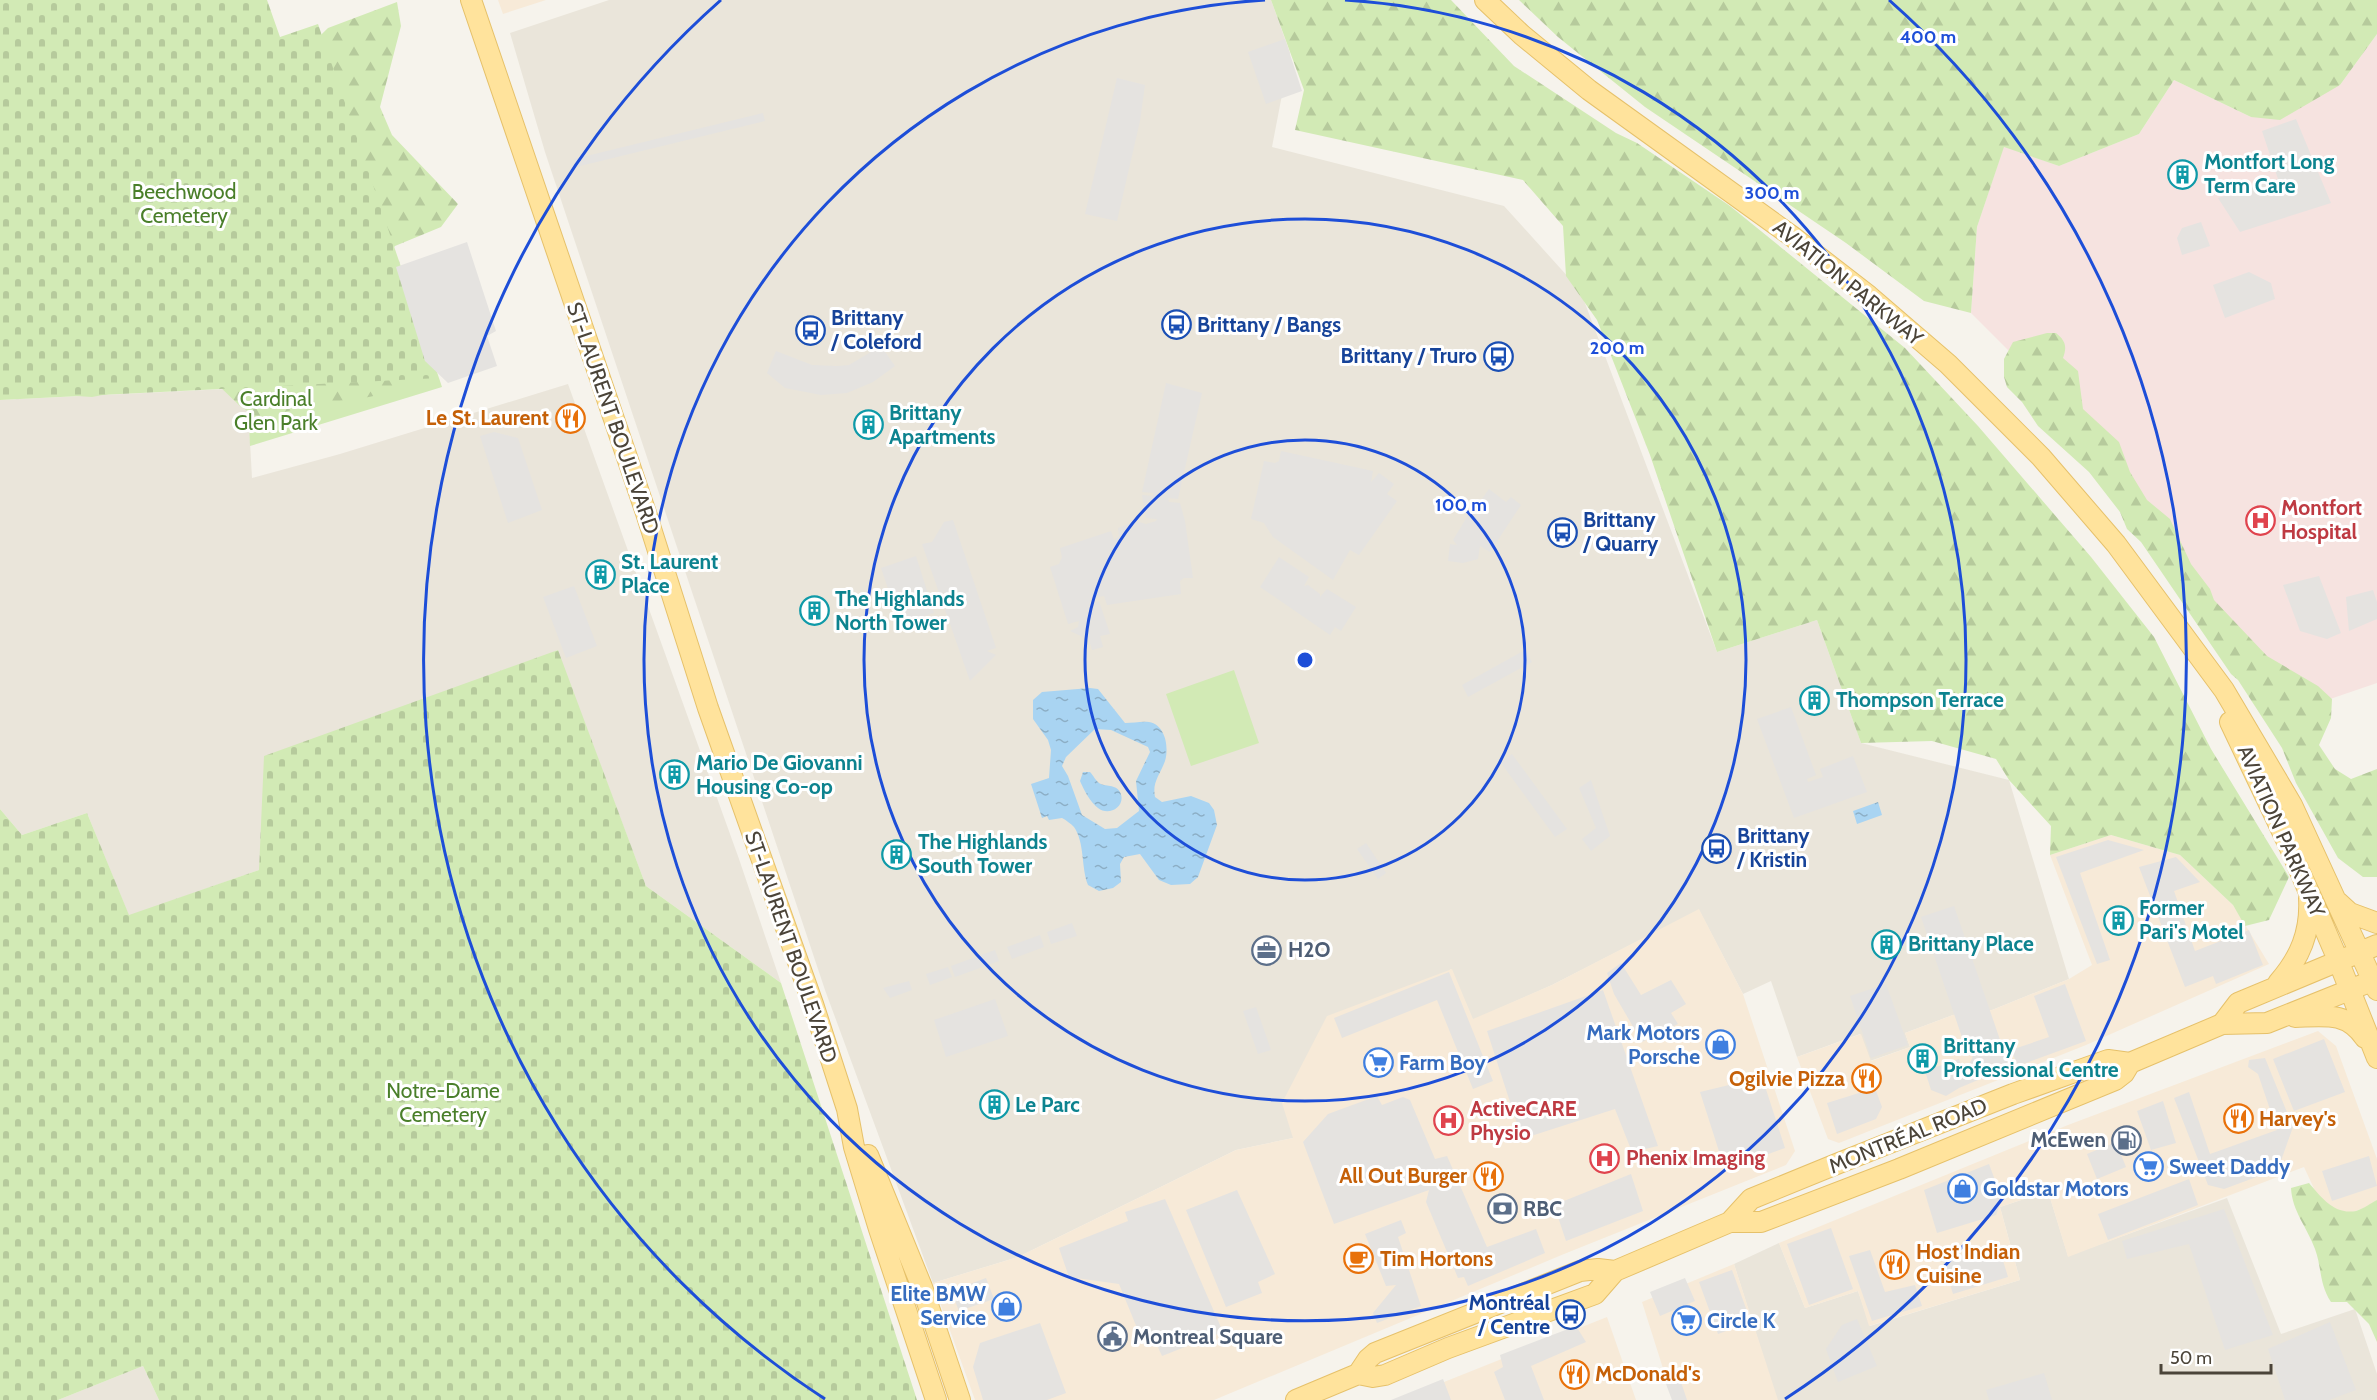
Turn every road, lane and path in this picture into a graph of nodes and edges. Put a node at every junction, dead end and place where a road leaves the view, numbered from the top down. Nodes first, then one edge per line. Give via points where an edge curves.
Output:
1 (471, 0) edge
2 (1485, 0) edge
3 (2168, 613) junction
4 (2308, 890) junction
5 (2334, 898) junction
6 (2377, 923) edge
7 (2369, 949) edge
8 (2338, 960) junction
9 (2376, 983) edge
10 (2276, 986) junction
11 (2351, 990) junction
12 (2283, 1017) junction
13 (2222, 1024) junction
14 (2377, 1057) edge
15 (2130, 1063) junction
16 (847, 1109) junction
17 (1730, 1222) junction
18 (1615, 1271) junction
19 (945, 1359) junction
20 (925, 1366) junction
21 (1359, 1374) junction
22 (936, 1400) edge
23 (960, 1400) edge
24 (1296, 1400) edge

1 - 16 main road, ST-LAURENT BOULEVARD
2 - 3 main road, AVIATION PARKWAY via 1565,71 1801,243 1912,332 2047,464 2096,519
3 - 4 main road, AVIATION PARKWAY via 2234,728
3 - 5 main road, AVIATION PARKWAY via 2218,681 2259,748 2292,805
4 - 8 main road, AVIATION PARKWAY
4 - 10 main road via 2310,917 2304,946
5 - 6 main road via 2350,913
5 - 7 main road, AVIATION PARKWAY
7 - 8 main road, MONTRÉAL ROAD
7 - 9 main road, AVIATION PARKWAY
8 - 10 main road, MONTRÉAL ROAD
8 - 11 main road, AVIATION PARKWAY
9 - 11 main road, MONTRÉAL ROAD
10 - 13 main road, MONTRÉAL ROAD via 2238,1003
11 - 12 main road, MONTRÉAL ROAD
11 - 14 main road, AVIATION PARKWAY
12 - 13 main road, MONTRÉAL ROAD via 2266,1023
12 - 14 main road via 2342,1018 2357,1028
13 - 15 main road, MONTRÉAL ROAD
15 - 17 main road, MONTRÉAL ROAD via 2115,1080 1899,1169 1761,1222
15 - 17 main road, MONTRÉAL ROAD via 2108,1060 1839,1163 1751,1199
16 - 19 main road, ST-LAURENT BOULEVARD via 922,1287
16 - 20 main road, ST-LAURENT BOULEVARD via 854,1147
17 - 18 main road, MONTRÉAL ROAD
18 - 21 main road, MONTRÉAL ROAD via 1595,1294 1385,1375
18 - 21 main road, MONTRÉAL ROAD via 1580,1271 1440,1326 1375,1353
19 - 20 main road
19 - 23 main road, ST-LAURENT BOULEVARD
20 - 22 main road, ST-LAURENT BOULEVARD
21 - 24 main road, MONTRÉAL ROAD

